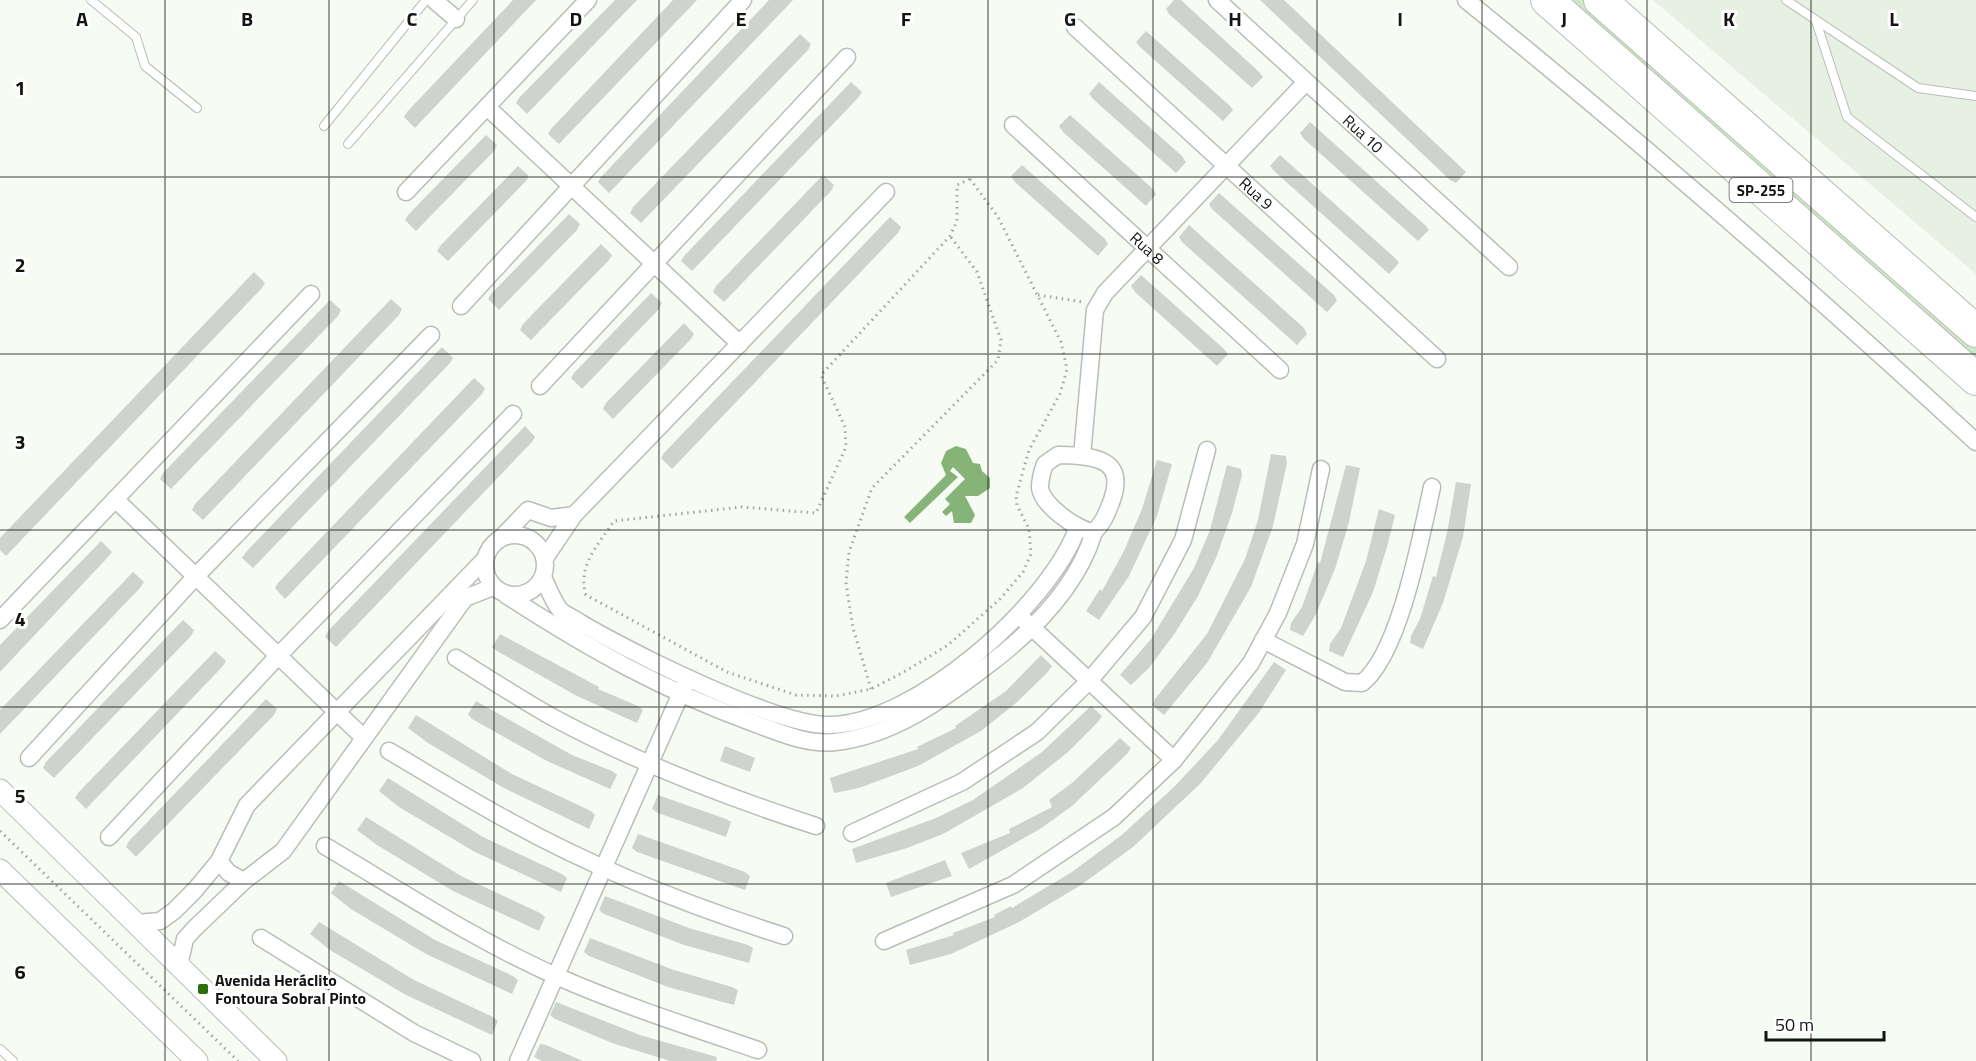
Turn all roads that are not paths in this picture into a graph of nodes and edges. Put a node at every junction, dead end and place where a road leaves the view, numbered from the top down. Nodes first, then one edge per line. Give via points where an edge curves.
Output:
1 (91, 0) edge
2 (426, 0) edge
3 (434, 0) edge
4 (473, 0) edge
5 (588, 0) edge
6 (743, 0) edge
7 (1217, 0) edge
8 (1466, 0) edge
9 (1547, 0) edge
10 (1600, 0) edge
11 (1786, 0) edge
12 (456, 19) junction
13 (1816, 21) junction
14 (1075, 27) dead end
15 (847, 57) dead end
16 (1306, 82) junction
17 (1976, 96) edge
18 (487, 107) junction
19 (197, 108) dead end
20 (1013, 125) dead end
21 (324, 126) dead end
22 (348, 144) dead end
23 (1228, 165) junction
24 (570, 185) junction
25 (406, 192) dead end
26 (886, 192) dead end
27 (1976, 217) edge
28 (1146, 249) junction
29 (652, 263) junction
30 (1509, 267) dead end
31 (311, 294) dead end
32 (461, 306) dead end
33 (1976, 331) edge
34 (431, 335) dead end
35 (740, 345) junction
36 (1437, 360) dead end
37 (1280, 370) dead end
38 (1976, 379) edge
39 (540, 386) dead end
40 (513, 414) dead end
41 (1976, 442) edge
42 (1207, 450) dead end
43 (1082, 456) junction
44 (1321, 469) dead end
45 (1432, 487) dead end
46 (116, 499) junction
47 (573, 515) junction
48 (1086, 531) junction
49 (502, 537) junction
50 (545, 558) junction
51 (484, 559) junction
52 (196, 576) junction
53 (543, 577) junction
54 (500, 591) junction
55 (1019, 615) junction
56 (0, 620) edge
57 (1032, 627) junction
58 (1263, 640) junction
59 (279, 655) junction
60 (456, 658) dead end
61 (688, 678) junction
62 (1089, 681) junction
63 (681, 695) junction
64 (338, 712) junction
65 (363, 738) junction
66 (389, 751) dead end
67 (29, 758) dead end
68 (1174, 760) junction
69 (650, 765) junction
70 (0, 790) edge
71 (816, 826) dead end
72 (852, 833) dead end
73 (109, 837) dead end
74 (325, 846) dead end
75 (219, 861) junction
76 (604, 868) junction
77 (0, 870) edge
78 (244, 881) junction
79 (136, 924) junction
80 (784, 936) dead end
81 (261, 938) dead end
82 (884, 941) dead end
83 (179, 966) junction
84 (556, 976) junction
85 (0, 1049) edge
86 (758, 1050) dead end
87 (14, 1061) edge
88 (197, 1061) edge
89 (276, 1061) edge
90 (472, 1061) edge
91 (518, 1061) edge

1 - 19 lane via 136,37 145,66
2 - 21 lane
3 - 12 street
4 - 12 lane
5 - 18 street
6 - 24 street
7 - 16 street, Rua 10
8 - 41 street via 1588,99 1870,344
9 - 38 highway, SP-255
10 - 33 highway, SP-255
11 - 13 lane
12 - 22 lane
13 - 17 lane via 1918,88
13 - 27 lane via 1847,117
14 - 23 street, Rua 9
15 - 29 street
16 - 23 street
16 - 30 street, Rua 10
18 - 24 street
18 - 25 street
20 - 28 street, Rua 8
23 - 28 street
23 - 36 street, Rua 9
24 - 29 street
24 - 32 street
26 - 35 street
28 - 37 street, Rua 8
28 - 43 street via 1105,293 1095,310
29 - 35 street
29 - 39 street
31 - 46 street
34 - 52 street
35 - 47 street
40 - 59 street
42 - 62 street via 1183,540 1143,617
43 - 48 street via 1114,469 1118,483 1104,522
43 - 48 street via 1058,455 1045,464 1040,490 1045,500
44 - 58 street via 1305,544
45 - 58 street via 1407,596 1375,673 1362,683 1345,682
46 - 52 street
46 - 56 street
47 - 49 street via 551,518 528,510
47 - 50 street
48 - 55 street
48 - 57 street via 1088,552 1051,608
49 - 50 street via 517,534 531,538
49 - 51 street
50 - 53 street
51 - 54 street via 486,574
51 - 64 street
52 - 59 street
52 - 67 street
53 - 54 street via 534,589 521,596
53 - 61 street via 561,610 611,641
54 - 63 street via 604,657
54 - 65 street via 465,598
55 - 57 street
55 - 61 street via 1003,633 925,692 860,721 831,725 804,722
57 - 62 street
57 - 63 street via 1016,645 932,708 864,736 834,742 802,740
58 - 68 street via 1251,663
59 - 64 street
59 - 73 street
60 - 69 street via 553,717
61 - 63 street
62 - 68 street
62 - 72 street via 1037,732 962,782
63 - 69 street
64 - 65 street
64 - 75 street via 247,805
65 - 78 street via 283,851
66 - 76 street via 511,823
68 - 82 street via 1114,817 1013,885
69 - 71 street via 735,800
69 - 76 street
70 - 79 street
74 - 84 street via 467,932
75 - 78 street via 229,873
75 - 79 street via 174,911 160,921
76 - 80 street via 700,910
76 - 84 street
77 - 88 street
78 - 83 street via 185,939
79 - 83 street
81 - 90 street via 414,1033
83 - 89 street
84 - 86 street
84 - 91 street
85 - 87 lane

